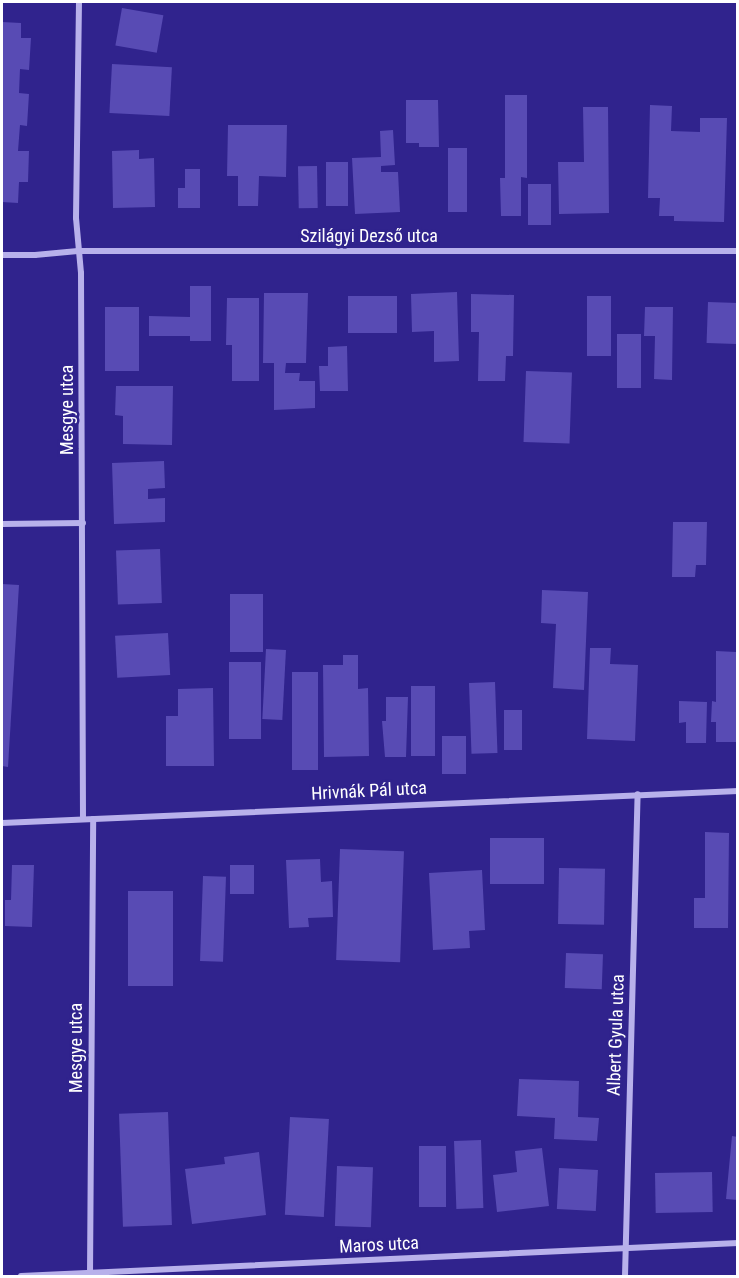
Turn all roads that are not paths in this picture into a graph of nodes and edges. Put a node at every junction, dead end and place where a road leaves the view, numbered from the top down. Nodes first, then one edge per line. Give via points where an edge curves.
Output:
1 (79, 2) edge
2 (78, 250) junction
3 (738, 251) edge
4 (2, 255) edge
5 (83, 523) junction
6 (2, 524) edge
7 (738, 790) edge
8 (638, 794) junction
9 (83, 819) junction
10 (93, 819) junction
11 (2, 823) edge
12 (738, 1244) edge
13 (625, 1249) junction
14 (90, 1275) edge
15 (21, 1276) edge
16 (625, 1276) edge

1 - 2 street, Mesgye utca
2 - 3 street, Szilágyi Dezső utca
2 - 4 street, Szilágyi Dezső utca
2 - 5 street, Mesgye utca
5 - 6 street
5 - 9 street, Mesgye utca
7 - 8 street, Hrivnák Pál utca
8 - 10 street, Hrivnák Pál utca
8 - 13 street, Albert Gyula utca
9 - 10 street, Hrivnák Pál utca
9 - 11 street, Hrivnák Pál utca
10 - 14 street, Mesgye utca
12 - 13 street, Maros utca
13 - 14 street, Maros utca
13 - 16 street, Albert Gyula utca
14 - 15 street, Maros utca

